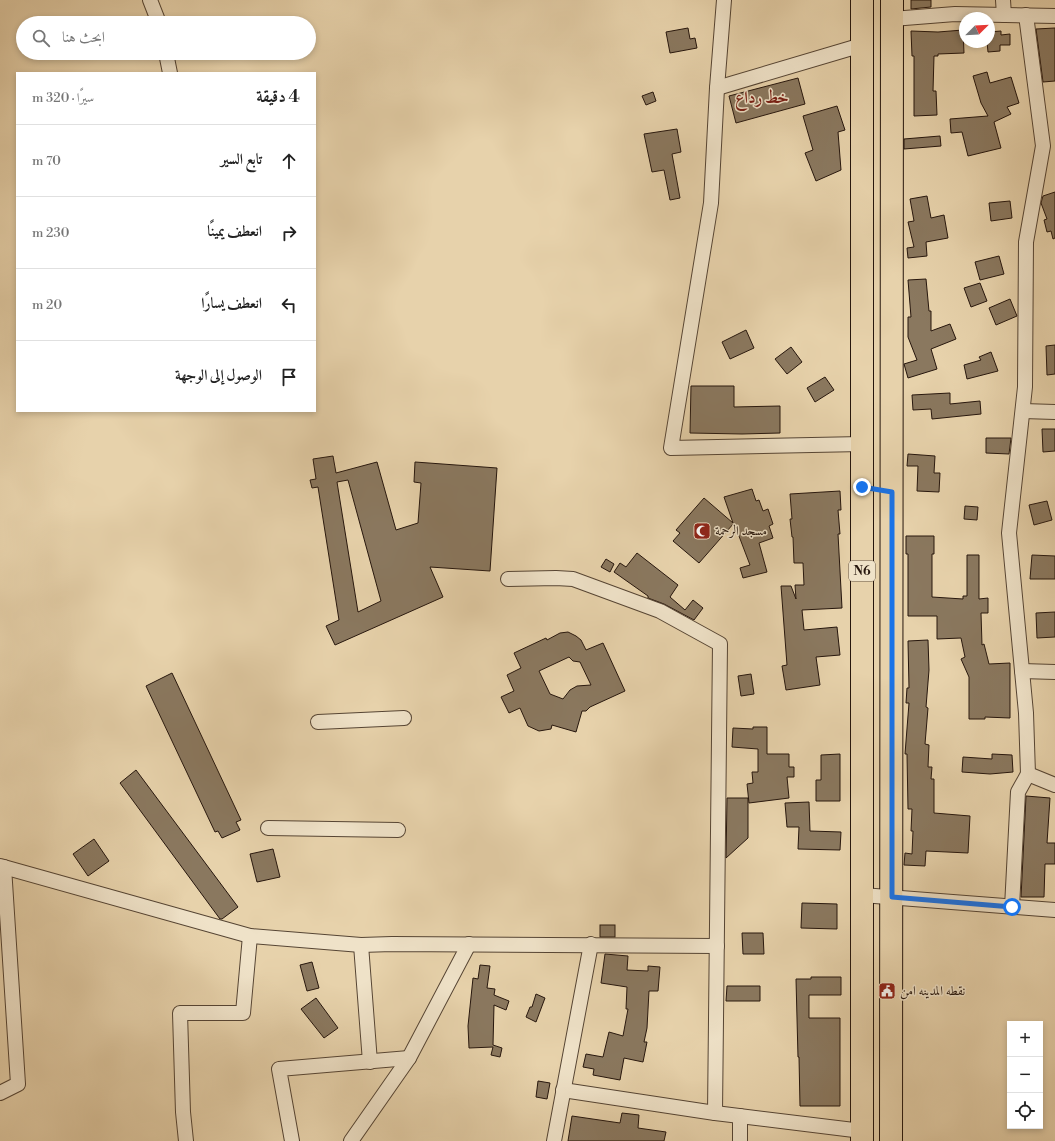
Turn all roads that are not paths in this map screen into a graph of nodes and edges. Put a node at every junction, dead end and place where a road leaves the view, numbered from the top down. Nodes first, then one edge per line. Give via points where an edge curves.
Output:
1 (150, 0) edge
2 (724, 0) edge
3 (862, 0) edge
4 (1003, 0) edge
5 (892, 9) edge
6 (1004, 15) junction
7 (1026, 15) junction
8 (156, 16) edge
9 (1055, 16) edge
10 (862, 45) junction
11 (167, 60) edge
12 (170, 72) edge
13 (717, 88) junction
14 (1049, 145) edge
15 (862, 321) junction
16 (891, 328) junction
17 (1023, 412) junction
18 (1055, 412) edge
19 (862, 444) junction
20 (862, 487) junction
21 (892, 492) junction
22 (508, 579) dead end
23 (1022, 671) junction
24 (1055, 672) edge
25 (404, 718) dead end
26 (318, 722) dead end
27 (1028, 774) junction
28 (1055, 785) edge
29 (268, 828) dead end
30 (398, 830) dead end
31 (2, 866) edge
32 (862, 895) junction
33 (892, 897) junction
34 (1012, 907) junction
35 (1055, 910) edge
36 (250, 936) junction
37 (469, 944) junction
38 (591, 944) junction
39 (362, 945) junction
40 (717, 946) junction
41 (862, 1043) junction
42 (891, 1044) junction
43 (409, 1058) junction
44 (370, 1062) junction
45 (563, 1090) junction
46 (0, 1093) edge
47 (715, 1113) junction
48 (740, 1116) junction
49 (862, 1136) edge
50 (186, 1141) edge
51 (292, 1141) edge
52 (351, 1141) edge
53 (554, 1141) edge
54 (740, 1141) edge
55 (891, 1141) edge

1 - 8 street
2 - 13 street
3 - 10 main road, N6
4 - 6 street
5 - 6 street
5 - 16 main road, N6
6 - 7 street
7 - 9 street
7 - 14 street
10 - 13 street
10 - 15 main road, N6
11 - 12 street
13 - 19 street via 711,203 671,448
14 - 17 street via 1026,242
15 - 16 main road
15 - 19 main road, N6
16 - 21 main road, N6
17 - 18 street
17 - 23 street via 1009,533
19 - 20 main road, N6
20 - 21 main road
20 - 32 main road, N6
21 - 33 main road, N6
22 - 40 street via 573,579 660,611 720,644
23 - 24 street
23 - 27 street
25 - 26 street
27 - 28 street
27 - 34 street via 1018,792
29 - 30 street
31 - 36 street
31 - 46 street via 18,1084
32 - 33 street
32 - 41 main road, N6
33 - 34 street
33 - 42 main road, N6
34 - 35 street
36 - 39 street
36 - 50 street via 243,1013 180,1013 182,1112
37 - 38 street
37 - 39 street
37 - 43 street
38 - 40 street
38 - 45 street
39 - 44 street
40 - 47 street
41 - 42 main road
41 - 49 main road, N6
42 - 55 main road, N6
43 - 44 street
43 - 52 street
44 - 51 street via 279,1069
45 - 47 street
45 - 53 street
47 - 48 street
48 - 49 street
48 - 54 street

